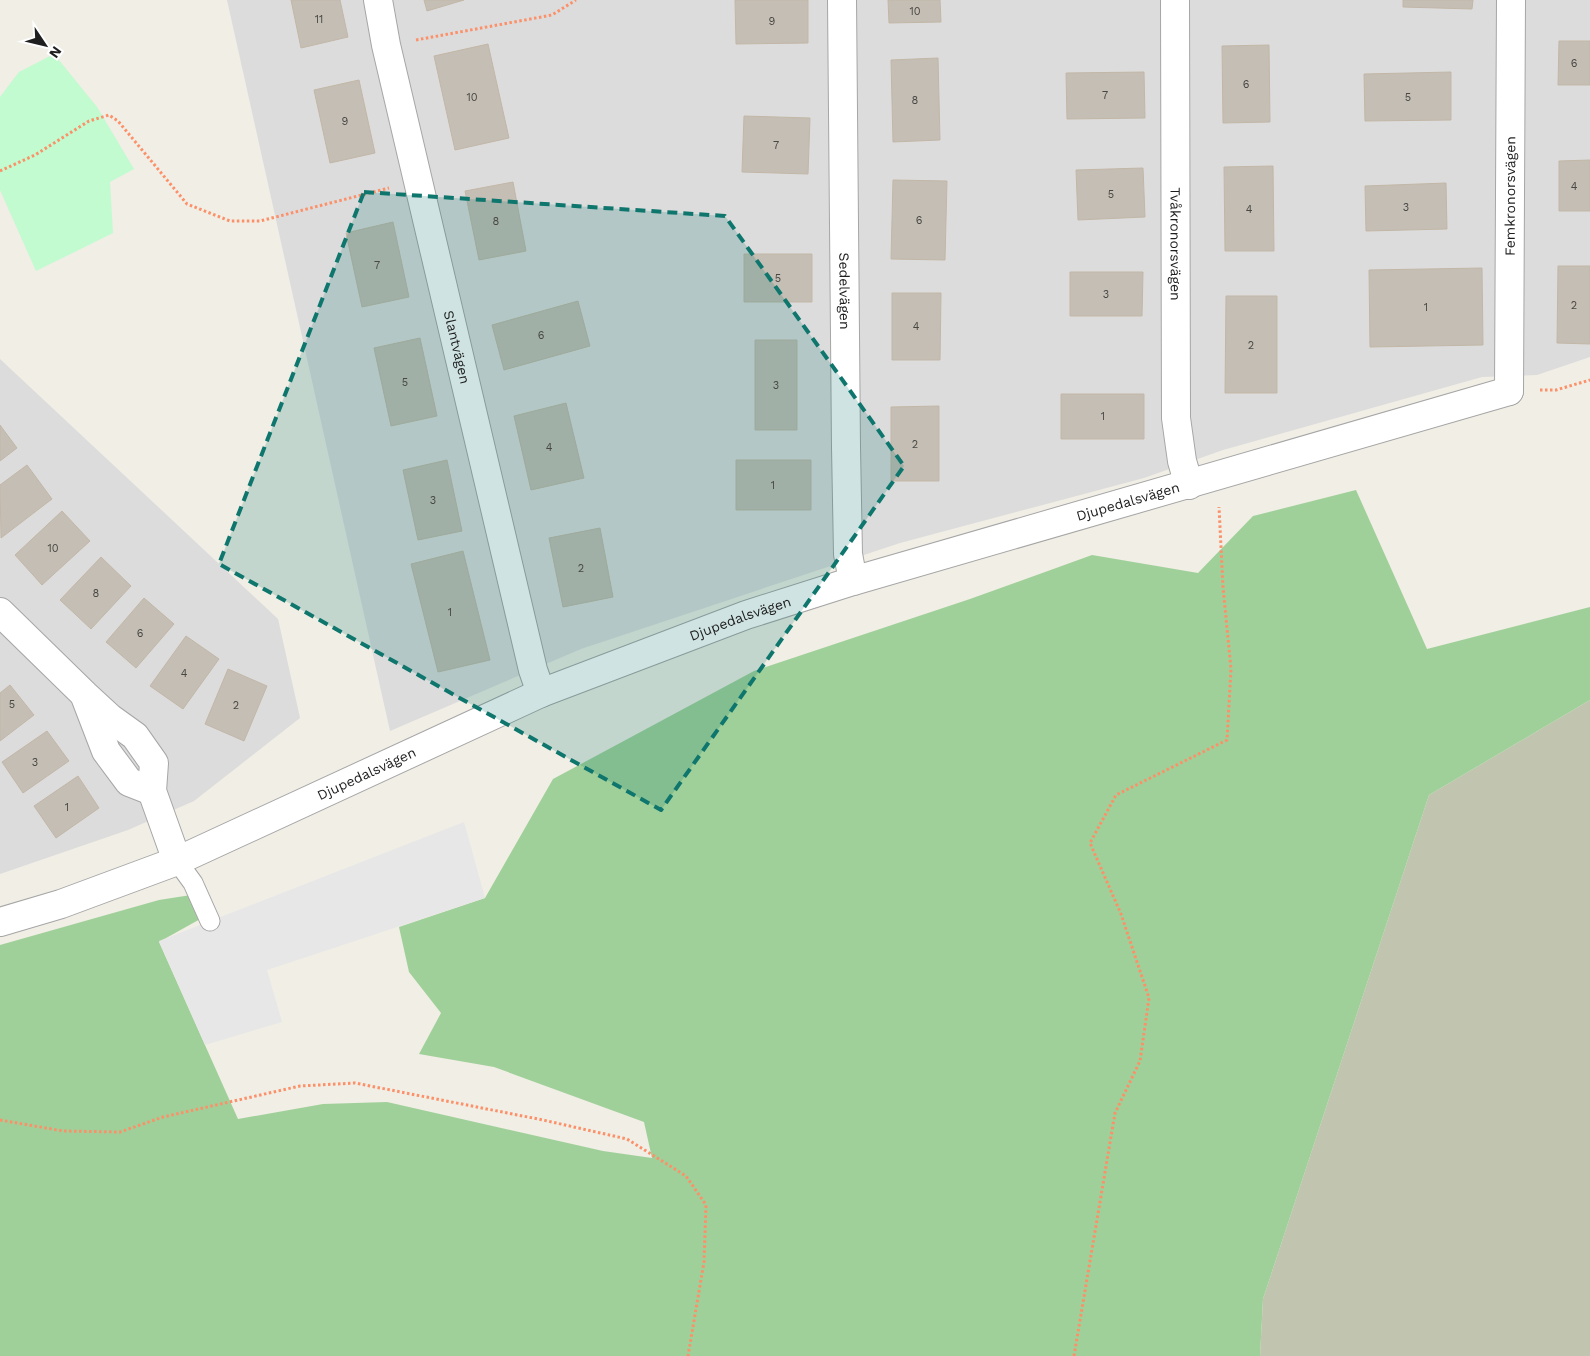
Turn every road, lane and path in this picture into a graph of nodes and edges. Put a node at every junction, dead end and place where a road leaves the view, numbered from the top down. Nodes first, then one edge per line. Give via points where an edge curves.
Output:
1 (378, 0) edge
2 (576, 0) edge
3 (842, 0) edge
4 (1175, 0) edge
5 (1511, 0) edge
6 (386, 45) junction
7 (0, 171) edge
8 (419, 180) junction
9 (1590, 380) edge
10 (1509, 392) junction
11 (1218, 476) junction
12 (1189, 485) junction
13 (853, 581) junction
14 (0, 612) edge
15 (541, 693) junction
16 (178, 861) junction
17 (0, 922) edge
18 (210, 922) dead end
19 (0, 1120) edge
20 (688, 1356) edge
21 (1074, 1356) edge

1 - 6 street, Slantvägen
2 - 6 path via 552,15
3 - 13 street, Sedelvägen via 848,554
4 - 12 street, Tvåkronorsvägen via 1176,418
5 - 10 street, Femkronorsvägen
6 - 8 street, Slantvägen
7 - 8 path via 35,155 89,121 109,115 118,120 187,204 230,221 260,221
8 - 15 street, Slantvägen via 480,449
9 - 10 path via 1556,390
10 - 11 street, Djupedalsvägen
11 - 12 street, Djupedalsvägen
11 - 21 path via 1231,669 1227,740 1116,795 1090,843 1121,914 1149,998 1140,1061 1115,1113
12 - 13 street, Djupedalsvägen
13 - 15 street, Djupedalsvägen via 746,615
14 - 16 street via 85,695 106,751 128,782 152,791
15 - 16 street, Djupedalsvägen
16 - 17 street, Djupedalsvägen
16 - 18 lane via 193,883
19 - 20 path via 63,1131 120,1132 163,1116 300,1086 355,1083 627,1140 686,1176 706,1205 704,1262

